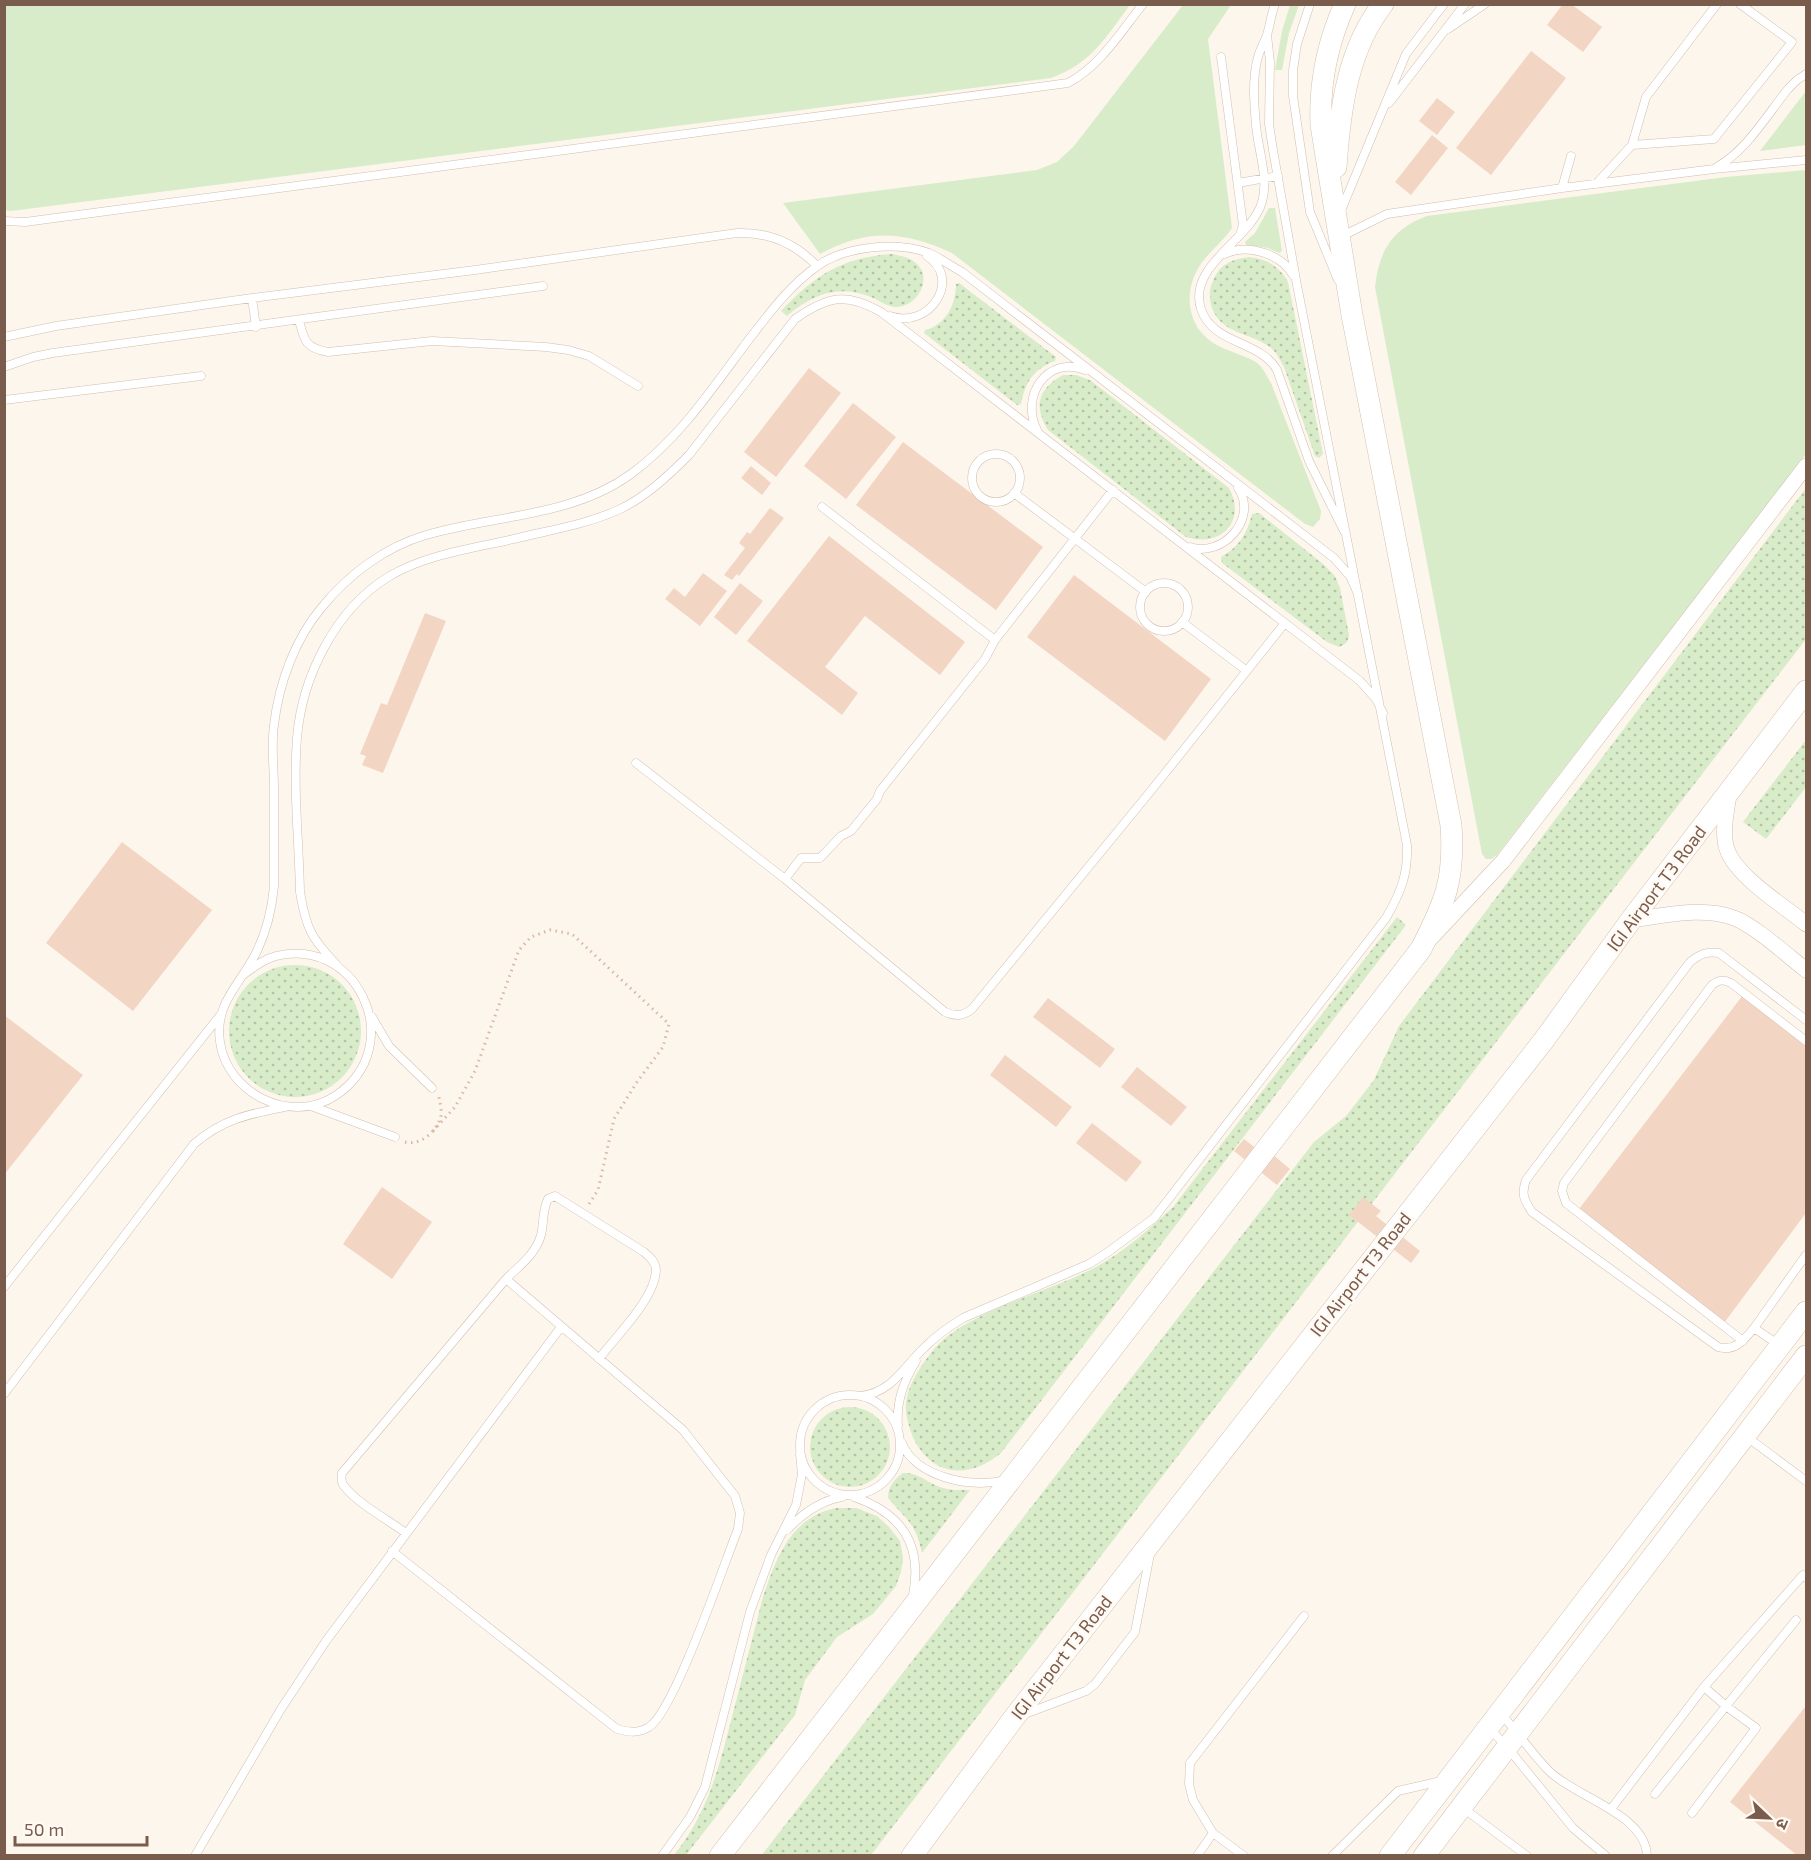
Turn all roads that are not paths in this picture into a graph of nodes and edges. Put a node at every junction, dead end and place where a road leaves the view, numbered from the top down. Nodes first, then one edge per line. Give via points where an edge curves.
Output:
1 (1143, 4) edge
2 (1275, 4) edge
3 (1310, 4) edge
4 (1345, 4) edge
5 (1383, 4) edge
6 (1444, 4) edge
7 (1465, 4) edge
8 (1485, 4) edge
9 (1717, 4) edge
10 (1740, 4) edge
11 (1267, 35) junction
12 (1439, 39) junction
13 (1221, 57) dead end
14 (1806, 74) edge
15 (1379, 120) junction
16 (1632, 144) junction
17 (1571, 156) dead end
18 (1806, 160) edge
19 (1714, 169) junction
20 (1278, 177) junction
21 (1264, 179) junction
22 (1238, 183) junction
23 (1596, 184) junction
24 (1562, 188) junction
25 (4, 221) edge
26 (1337, 221) junction
27 (1238, 239) junction
28 (915, 249) junction
29 (1218, 257) junction
30 (817, 266) junction
31 (1296, 280) junction
32 (543, 286) dead end
33 (252, 298) junction
34 (881, 312) junction
35 (1352, 315) junction
36 (299, 320) junction
37 (256, 327) junction
38 (4, 337) edge
39 (4, 367) edge
40 (1090, 371) junction
41 (201, 376) dead end
42 (638, 386) dead end
43 (4, 399) edge
44 (1039, 434) junction
45 (1806, 466) edge
46 (1234, 482) junction
47 (1113, 490) junction
48 (1014, 493) junction
49 (822, 507) dead end
50 (1074, 538) junction
51 (1349, 541) junction
52 (1183, 544) junction
53 (1146, 592) junction
54 (1358, 594) junction
55 (1182, 622) junction
56 (1285, 623) junction
57 (995, 640) junction
58 (1247, 671) junction
59 (1806, 691) edge
60 (1383, 713) junction
61 (636, 763) dead end
62 (1729, 791) junction
63 (785, 879) junction
64 (1631, 920) junction
65 (1806, 924) edge
66 (1421, 949) junction
67 (1806, 970) edge
68 (345, 972) junction
69 (243, 975) junction
70 (222, 1013) junction
71 (370, 1013) junction
72 (1806, 1020) edge
73 (1806, 1041) edge
74 (432, 1088) road end
75 (311, 1106) junction
76 (287, 1107) junction
77 (395, 1137) road end
78 (1806, 1255) edge
79 (506, 1279) junction
80 (4, 1287) edge
81 (1806, 1312) edge
82 (561, 1327) junction
83 (1754, 1328) junction
84 (1743, 1341) junction
85 (1780, 1346) junction
86 (925, 1347) junction
87 (1806, 1356) edge
88 (599, 1359) junction
89 (4, 1394) edge
90 (861, 1396) junction
91 (899, 1436) junction
92 (1746, 1436) junction
93 (800, 1454) junction
94 (1017, 1470) junction
95 (1806, 1481) edge
96 (851, 1496) junction
97 (406, 1533) junction
98 (782, 1536) junction
99 (1152, 1540) junction
100 (392, 1551) junction
101 (1806, 1578) edge
102 (905, 1615) junction
103 (1304, 1616) dead end
104 (1796, 1620) dead end
105 (1704, 1687) junction
106 (1726, 1706) junction
107 (1013, 1719) junction
108 (1494, 1721) junction
109 (1513, 1740) junction
110 (1449, 1779) junction
111 (1655, 1794) dead end
112 (1461, 1806) junction
113 (1611, 1809) junction
114 (1692, 1813) dead end
115 (738, 1832) junction
116 (1213, 1833) junction
117 (195, 1856) edge
118 (662, 1856) edge
119 (720, 1856) edge
120 (726, 1856) edge
121 (912, 1856) edge
122 (1197, 1856) edge
123 (1244, 1856) edge
124 (1332, 1856) edge
125 (1390, 1856) edge
126 (1424, 1856) edge
127 (1527, 1856) edge
128 (1606, 1856) edge
129 (1647, 1856) edge

1 - 25 lane via 1105,53 1068,83 25,222
2 - 11 lane
3 - 35 lane via 1293,70 1293,96 1310,212
4 - 26 main road via 1329,43 1320,95 1321,125
5 - 26 main road via 1362,38 1343,97 1338,138
6 - 15 lane via 1406,54
7 - 12 lane
8 - 12 lane
9 - 16 lane via 1646,97
10 - 16 lane via 1792,42 1714,139
11 - 20 lane via 1269,123
11 - 21 lane via 1257,58 1255,80 1256,126
12 - 15 lane
13 - 22 lane
14 - 19 lane via 1788,89 1739,151
15 - 26 lane
16 - 23 lane
17 - 24 lane
18 - 19 lane
19 - 23 lane
20 - 21 lane
20 - 31 lane
21 - 22 lane
21 - 27 lane via 1259,212
22 - 27 lane via 1243,225
23 - 24 lane
24 - 26 lane
26 - 35 main road
27 - 29 lane
28 - 30 lane via 897,246 861,250
28 - 34 lane via 938,267 941,290 934,305 912,318 898,319
28 - 40 lane via 962,272
29 - 31 lane via 1239,249 1261,252 1283,262
29 - 51 lane via 1202,283 1201,308 1224,336 1273,362 1310,461
30 - 33 lane via 806,254 776,238 753,232
30 - 69 lane via 777,302 676,433 655,456 628,476 584,499 425,535 392,549 351,577 320,609 304,634 280,690 273,727 272,905 267,926
31 - 51 lane
32 - 36 lane
33 - 37 lane
33 - 38 lane
34 - 44 lane
34 - 68 lane via 843,298 819,304 795,319 689,455 620,510 411,566 387,578 339,623 311,678 297,736 296,762 303,912 318,945
35 - 66 main road via 1451,825 1454,854 1450,883
36 - 37 lane
36 - 42 lane via 304,339 317,350 432,341 546,347 589,356
37 - 39 lane via 53,353
40 - 44 lane via 1069,366 1042,380 1031,401 1030,413
40 - 46 lane
41 - 43 lane
44 - 47 lane
45 - 66 street via 1503,861
46 - 52 lane via 1244,502 1244,513 1230,539 1207,549
46 - 54 lane via 1334,558 1350,576
47 - 50 lane
47 - 52 lane
48 - 48 lane via 1020,474 1012,460 990,454 978,462 972,477 981,497 996,502
48 - 50 lane
49 - 57 lane
50 - 53 lane
50 - 57 lane
51 - 54 lane
52 - 56 lane
53 - 55 lane via 1141,613 1149,626 1164,631
53 - 55 lane via 1166,583 1180,589 1188,603
54 - 60 lane
55 - 58 lane
56 - 58 lane
56 - 60 lane via 1360,681
57 - 63 lane via 985,659 851,831 820,858 801,858
58 - 63 lane via 966,1014 945,1012
59 - 62 main road, IGI Airport T3 Road
60 - 86 lane via 1408,864 1404,882 1386,918 1154,1218 1089,1263 963,1318
61 - 63 lane
62 - 64 main road, IGI Airport T3 Road
62 - 65 street via 1724,829 1731,858 1741,872
64 - 67 street via 1689,912 1735,918
64 - 99 main road, IGI Airport T3 Road via 1544,1040
66 - 94 main road
68 - 69 lane via 322,959 296,954 270,958
68 - 71 lane via 360,990
69 - 70 lane via 228,994
70 - 76 lane via 219,1041 226,1065 242,1086 262,1100
70 - 80 lane
71 - 74 lane via 389,1046
71 - 75 lane via 371,1037 365,1061 352,1081 334,1097
72 - 84 lane via 1719,953 1699,955 1526,1180 1522,1191 1532,1212 1718,1347 1730,1349
73 - 84 lane via 1731,983 1719,980 1564,1183 1562,1191 1566,1203
75 - 76 lane
75 - 77 lane
76 - 89 lane via 231,1120 194,1144
78 - 83 lane
79 - 82 lane
79 - 88 lane via 537,1245 543,1209 548,1199 555,1196 650,1257 656,1272 648,1294
79 - 97 lane via 342,1473 343,1486
81 - 85 main road
82 - 88 lane
82 - 97 lane
83 - 84 lane
83 - 85 lane
85 - 108 main road
86 - 90 lane via 888,1387
86 - 91 lane via 900,1394
87 - 92 main road
88 - 100 lane via 683,1430 735,1496 740,1513 738,1529 676,1688 650,1727 629,1732 617,1729
90 - 91 lane via 886,1410
90 - 93 lane via 844,1395 815,1409 800,1438
91 - 94 lane via 913,1461 951,1479 995,1483
91 - 96 lane via 900,1453 894,1470 883,1483
92 - 95 lane
92 - 109 main road
93 - 96 lane via 813,1480 824,1489
93 - 98 lane via 800,1489
94 - 102 main road
96 - 98 lane via 814,1507
96 - 102 lane via 890,1515 910,1540 915,1586
97 - 100 lane
98 - 118 lane via 750,1612 705,1787 690,1817
99 - 107 main road, IGI Airport T3 Road
99 - 107 lane via 1137,1626 1103,1675 1086,1691
100 - 117 lane via 281,1709
101 - 105 lane via 1803,1575
102 - 115 main road
103 - 116 lane via 1190,1763 1193,1800
104 - 106 lane
105 - 106 lane
105 - 113 lane
106 - 111 lane
106 - 114 lane via 1756,1728
107 - 121 main road, IGI Airport T3 Road
108 - 109 lane
108 - 109 lane
108 - 110 main road
109 - 112 main road
109 - 113 lane via 1564,1785
109 - 128 lane via 1573,1828
110 - 124 lane via 1398,1791
110 - 125 main road
112 - 126 main road
112 - 127 lane
113 - 129 lane via 1640,1833
115 - 119 main road
115 - 120 main road
116 - 122 lane
116 - 123 lane

